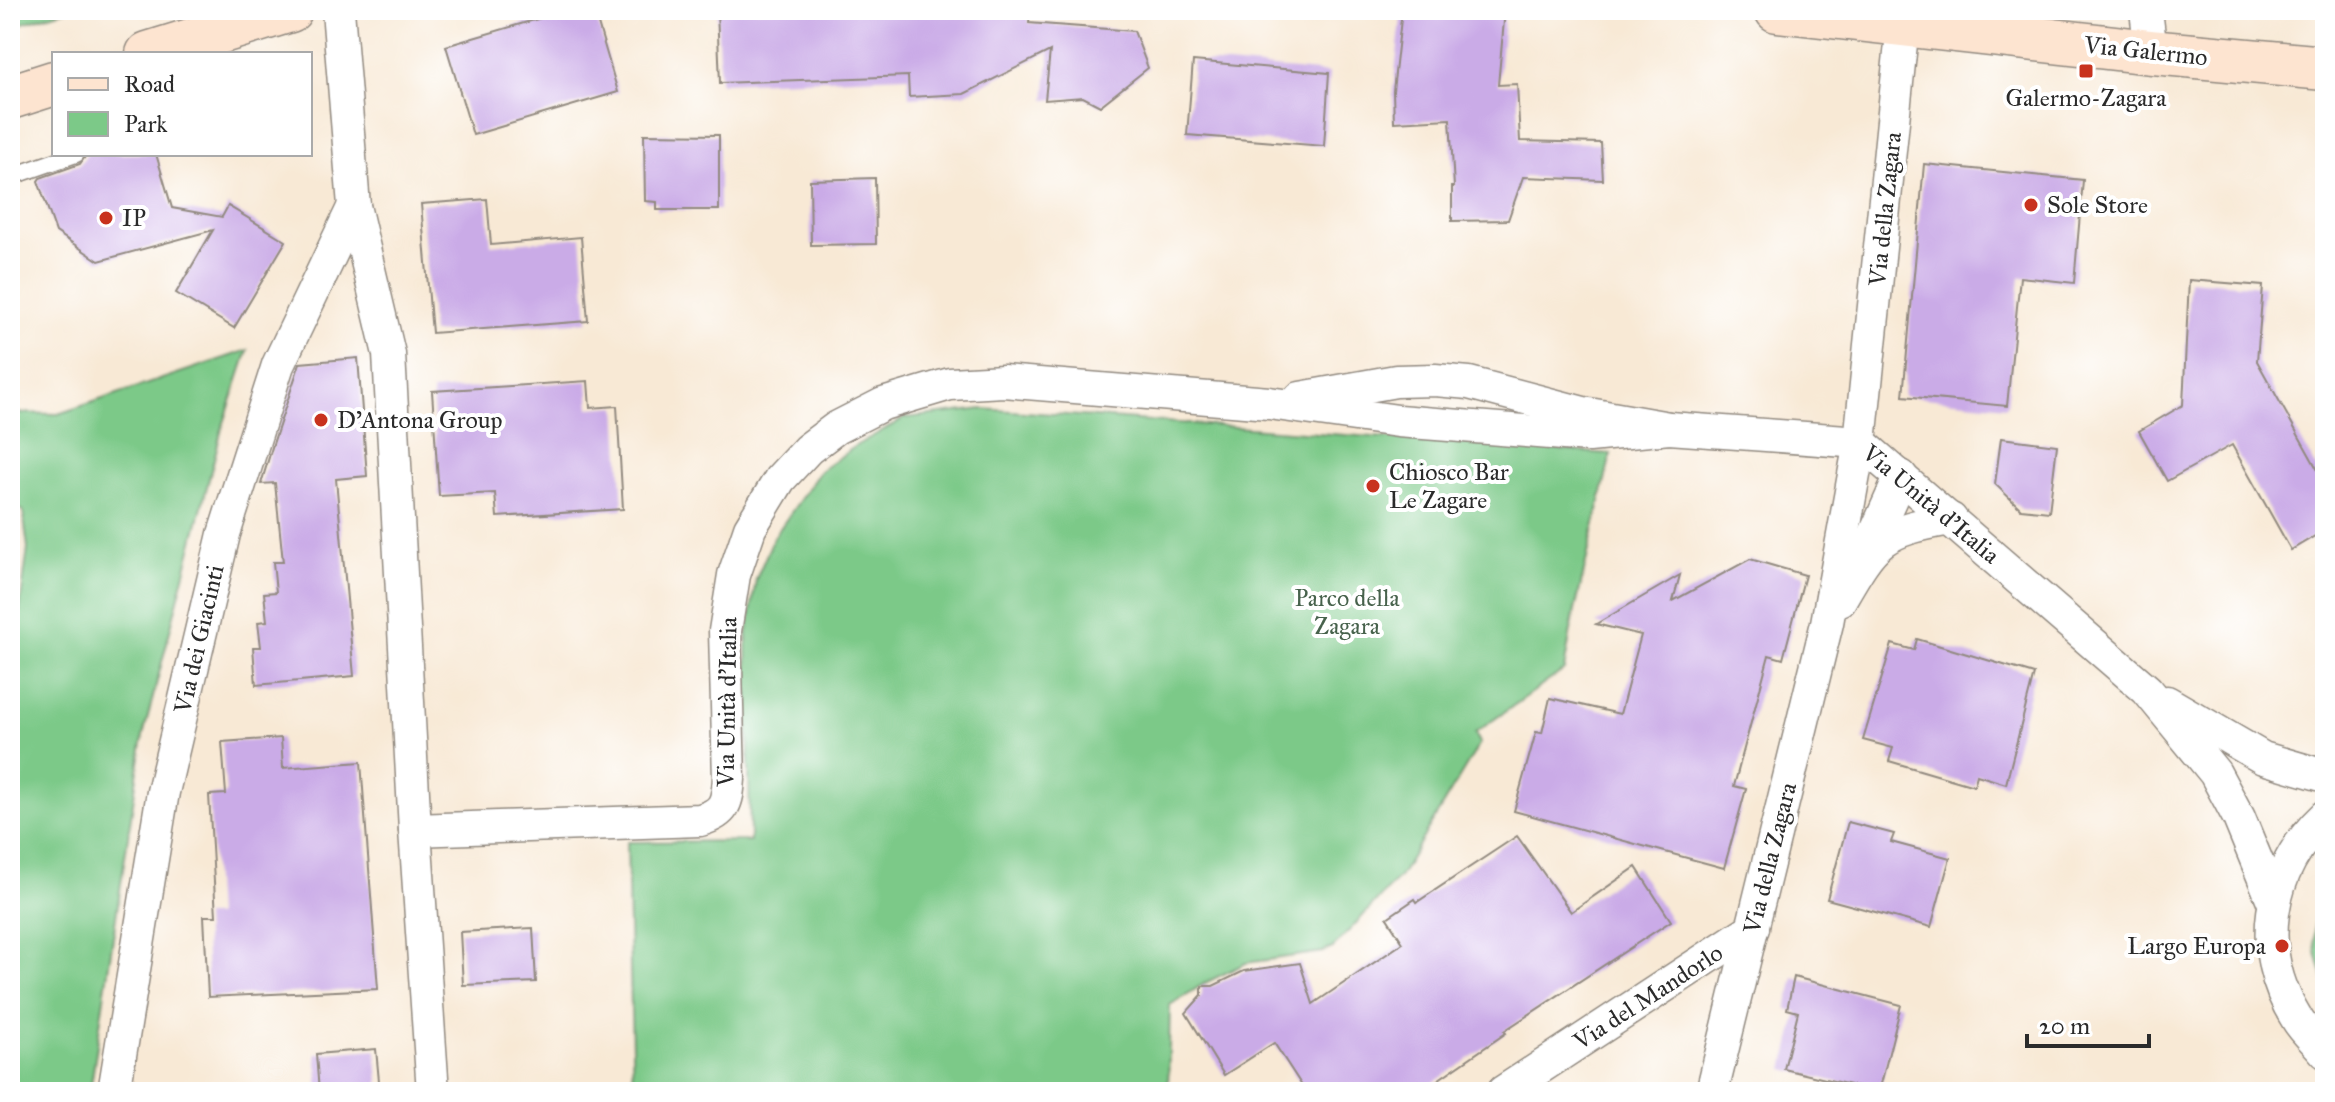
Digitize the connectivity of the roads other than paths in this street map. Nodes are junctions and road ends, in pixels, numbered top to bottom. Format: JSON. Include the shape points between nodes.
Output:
{"nodes":[{"id":1,"x":290,"y":10,"type":"edge"},
{"id":2,"x":338,"y":10,"type":"edge"},
{"id":3,"x":1777,"y":10,"type":"edge"},
{"id":4,"x":1969,"y":21,"type":"edge"},
{"id":5,"x":1903,"y":24,"type":"junction"},
{"id":6,"x":2148,"y":31,"type":"edge"},
{"id":7,"x":191,"y":47,"type":"edge"},
{"id":8,"x":160,"y":52,"type":"edge"},
{"id":9,"x":2325,"y":68,"type":"edge"},
{"id":10,"x":70,"y":156,"type":"edge"},
{"id":11,"x":10,"y":177,"type":"edge"},
{"id":12,"x":354,"y":206,"type":"junction"},
{"id":13,"x":1396,"y":381,"type":"junction"},
{"id":14,"x":1269,"y":403,"type":"junction"},
{"id":15,"x":1398,"y":421,"type":"junction"},
{"id":16,"x":1669,"y":428,"type":"junction"},
{"id":17,"x":1860,"y":442,"type":"junction"},
{"id":18,"x":1901,"y":476,"type":"junction"},
{"id":19,"x":1951,"y":519,"type":"junction"},
{"id":20,"x":1864,"y":557,"type":"junction"},
{"id":21,"x":1827,"y":623,"type":"junction"},
{"id":22,"x":2147,"y":690,"type":"junction"},
{"id":23,"x":2325,"y":776,"type":"edge"},
{"id":24,"x":2325,"y":816,"type":"edge"},
{"id":25,"x":415,"y":830,"type":"junction"},
{"id":26,"x":2274,"y":903,"type":"junction"},
{"id":27,"x":1753,"y":928,"type":"junction"},
{"id":28,"x":2325,"y":1052,"type":"edge"},
{"id":29,"x":114,"y":1092,"type":"edge"},
{"id":30,"x":433,"y":1092,"type":"edge"},
{"id":31,"x":1503,"y":1092,"type":"edge"},
{"id":32,"x":1712,"y":1092,"type":"edge"}],
"edges":[{"from":1,"to":7,"type":"main road"},
{"from":2,"to":12,"type":"street"},
{"from":3,"to":5,"type":"main road","name":"Via Galermo"},
{"from":4,"to":5,"type":"main road","name":"Via Galermo"},
{"from":4,"to":6,"type":"main road","name":"Via Galermo"},
{"from":5,"to":17,"type":"street","name":"Via della Zagara"},
{"from":6,"to":9,"type":"main road","name":"Via Galermo"},
{"from":7,"to":8,"type":"main road"},
{"from":10,"to":11,"type":"lane"},
{"from":12,"to":25,"type":"street","via":[[389,354]]},
{"from":12,"to":29,"type":"street","name":"Via dei Giacinti","via":[[278,365],[224,534],[163,792]]},
{"from":13,"to":14,"type":"street"},
{"from":13,"to":15,"type":"street","via":[[1385,394],[1386,410]]},
{"from":13,"to":16,"type":"street","via":[[1469,383],[1583,413]]},
{"from":14,"to":15,"type":"street"},
{"from":14,"to":25,"type":"street","name":"Via Unità d'Italia","via":[[1003,381],[950,384],[883,404],[808,449],[780,479],[750,528],[734,575],[725,631],[729,779],[722,809],[700,820]]},
{"from":15,"to":16,"type":"street","via":[[1589,436]]},
{"from":16,"to":17,"type":"street","name":"Via Unità d'Italia"},
{"from":17,"to":18,"type":"street","name":"Via Unità d'Italia"},
{"from":17,"to":21,"type":"street","name":"Via della Zagara"},
{"from":18,"to":19,"type":"street","name":"Via Unità d'Italia"},
{"from":18,"to":20,"type":"street"},
{"from":19,"to":20,"type":"street","via":[[1911,525],[1883,539]]},
{"from":19,"to":22,"type":"street","name":"Via Unità d'Italia"},
{"from":20,"to":21,"type":"street"},
{"from":21,"to":27,"type":"street","name":"Via della Zagara"},
{"from":22,"to":23,"type":"street","via":[[2263,758]]},
{"from":22,"to":26,"type":"street","via":[[2215,773]]},
{"from":24,"to":26,"type":"street","via":[[2286,864]]},
{"from":25,"to":30,"type":"street"},
{"from":26,"to":28,"type":"street","via":[[2271,944],[2279,984],[2297,1020]]},
{"from":27,"to":31,"type":"street","name":"Via del Mandorlo"},
{"from":27,"to":32,"type":"street","name":"Via della Zagara"}]}
